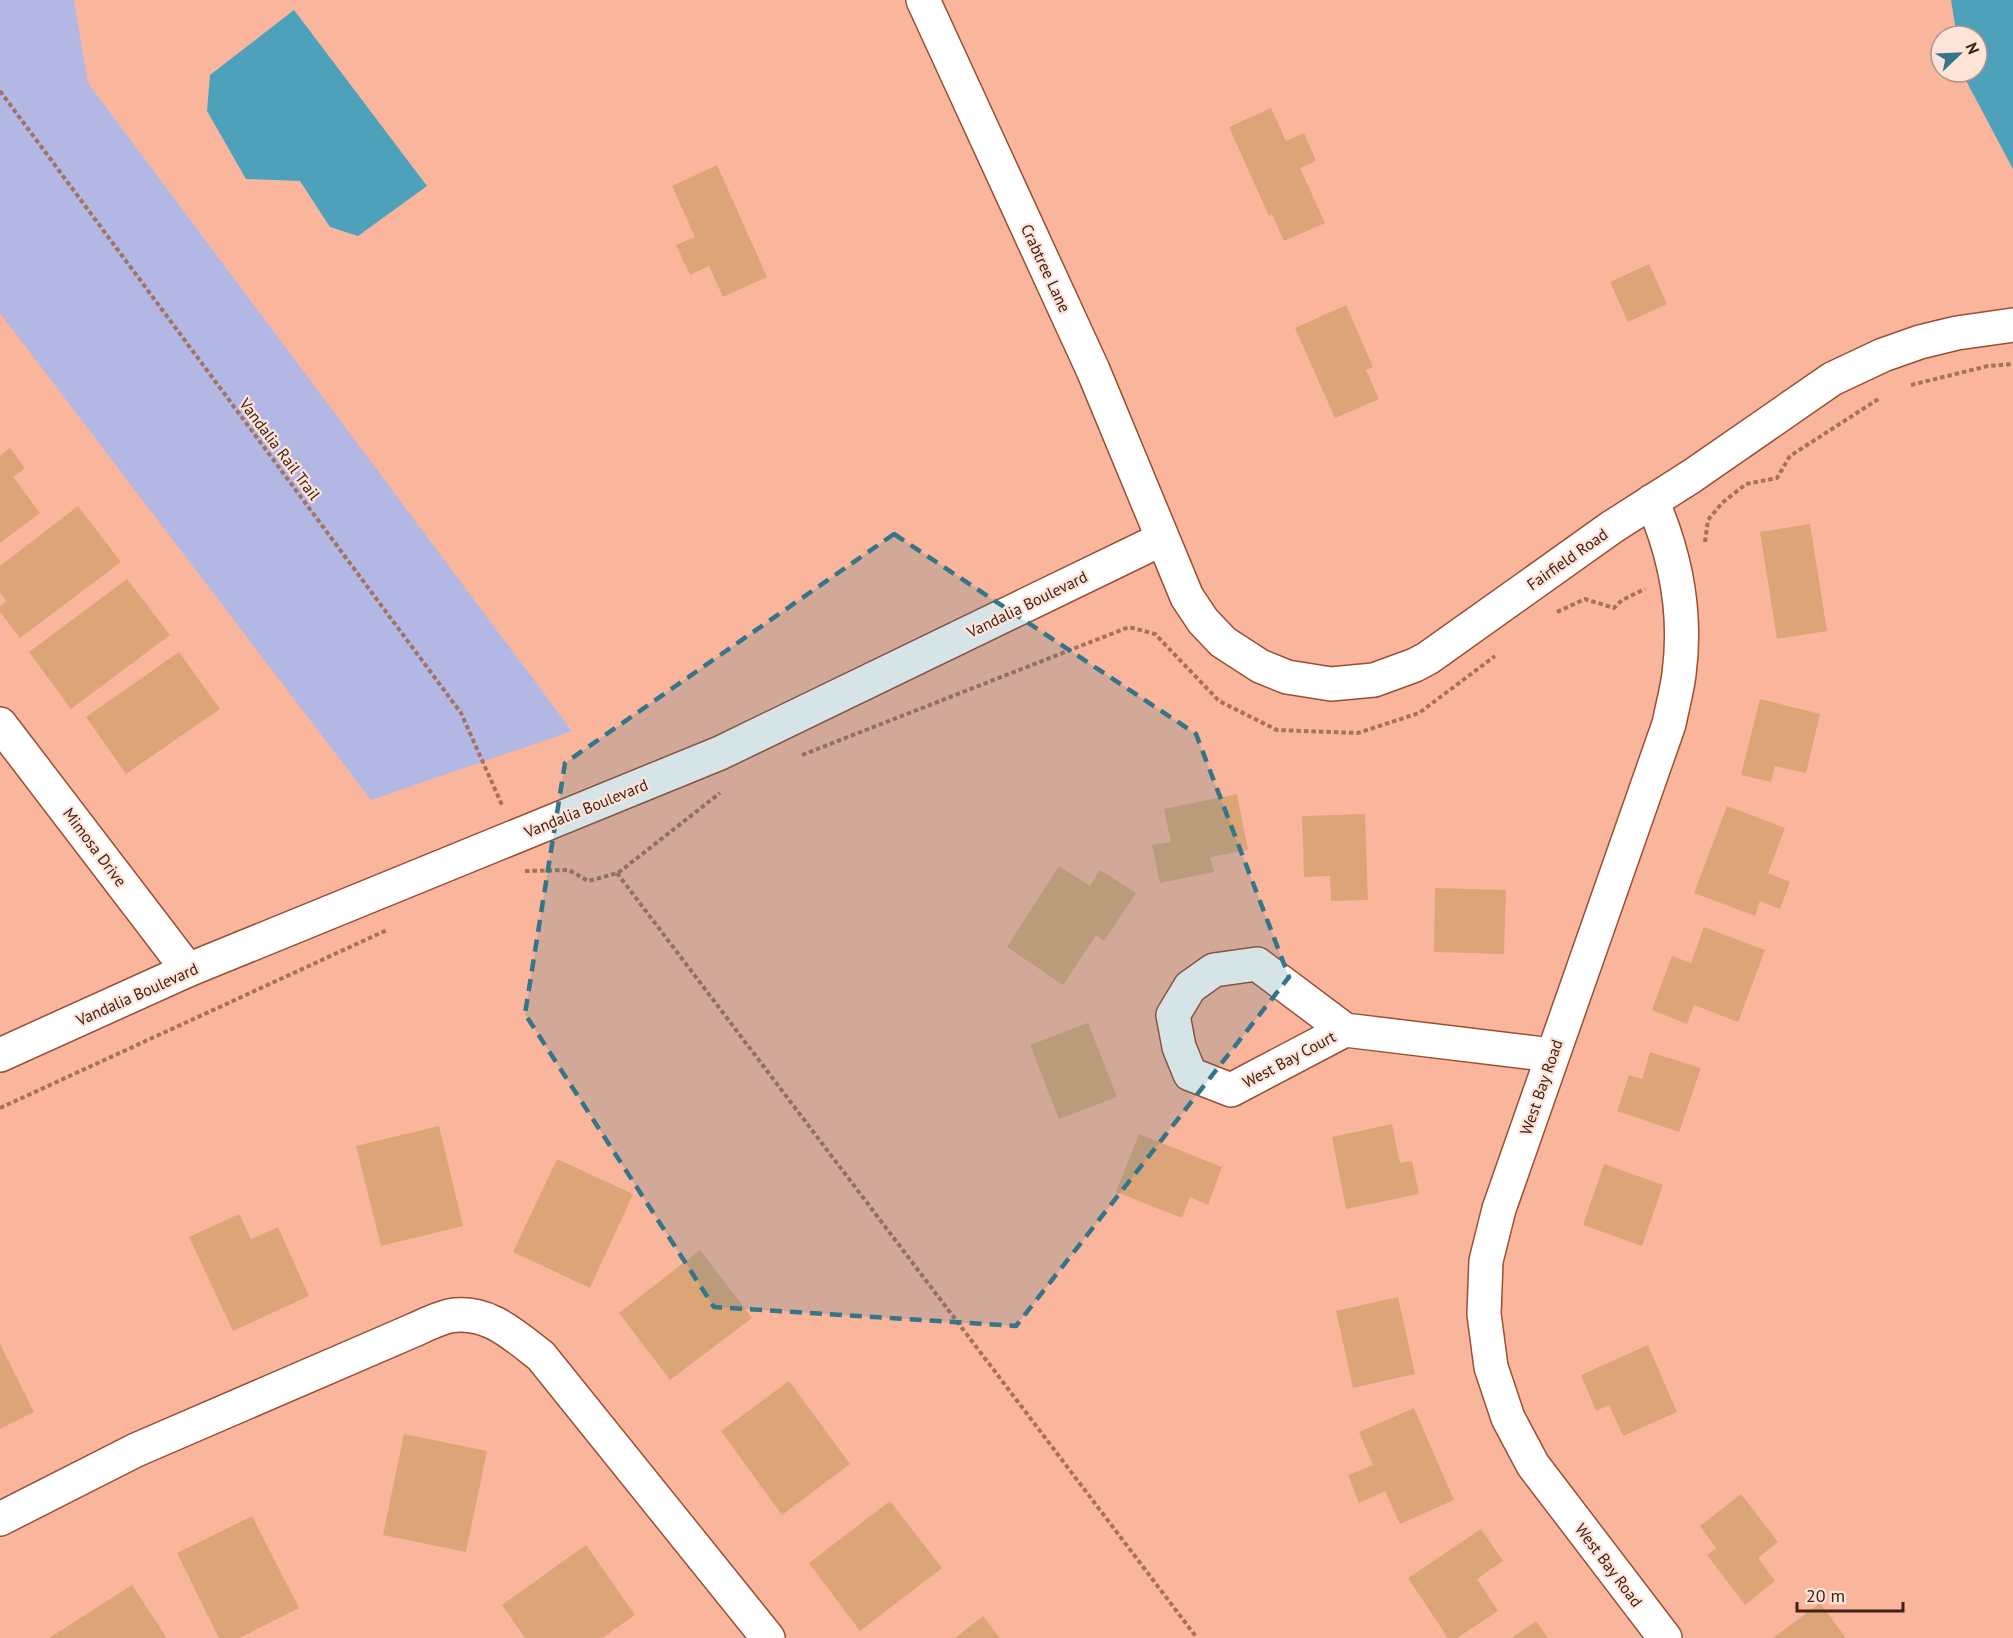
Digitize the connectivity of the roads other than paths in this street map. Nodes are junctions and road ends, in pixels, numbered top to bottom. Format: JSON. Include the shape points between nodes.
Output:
{"nodes":[{"id":1,"x":923,"y":0,"type":"edge"},
{"id":2,"x":2013,"y":325,"type":"edge"},
{"id":3,"x":1652,"y":501,"type":"junction"},
{"id":4,"x":1162,"y":539,"type":"junction"},
{"id":5,"x":0,"y":724,"type":"edge"},
{"id":6,"x":188,"y":970,"type":"junction"},
{"id":7,"x":1346,"y":1030,"type":"junction"},
{"id":8,"x":0,"y":1055,"type":"edge"},
{"id":9,"x":1552,"y":1055,"type":"junction"},
{"id":10,"x":0,"y":1518,"type":"edge"},
{"id":11,"x":768,"y":1638,"type":"edge"},
{"id":12,"x":1665,"y":1638,"type":"edge"}],
"edges":[{"from":1,"to":4,"type":"street","name":"Crabtree Lane","via":[[1093,370]]},
{"from":2,"to":3,"type":"street","name":"Fairfield Road","via":[[1920,342],[1862,364]]},
{"from":3,"to":4,"type":"street","name":"Fairfield Road","via":[[1415,665],[1374,680],[1330,684],[1287,677],[1260,666],[1223,642],[1187,597]]},
{"from":3,"to":9,"type":"street","name":"West Bay Road","via":[[1676,574],[1682,624],[1679,675],[1669,724]]},
{"from":4,"to":6,"type":"street","name":"Vandalia Boulevard","via":[[720,753]]},
{"from":5,"to":6,"type":"street","name":"Mimosa Drive"},
{"from":6,"to":8,"type":"street","name":"Vandalia Boulevard"},
{"from":7,"to":7,"type":"street","name":"West Bay Court","via":[[1257,964],[1214,970],[1190,987],[1173,1015],[1179,1047],[1190,1074],[1231,1090]]},
{"from":7,"to":9,"type":"street","name":"West Bay Court"},
{"from":9,"to":12,"type":"street","name":"West Bay Road","via":[[1498,1209],[1486,1261],[1484,1314],[1491,1367],[1508,1418],[1533,1465]]},
{"from":10,"to":11,"type":"street","via":[[136,1450],[414,1329],[450,1316],[474,1316],[501,1325],[541,1356]]}]}
